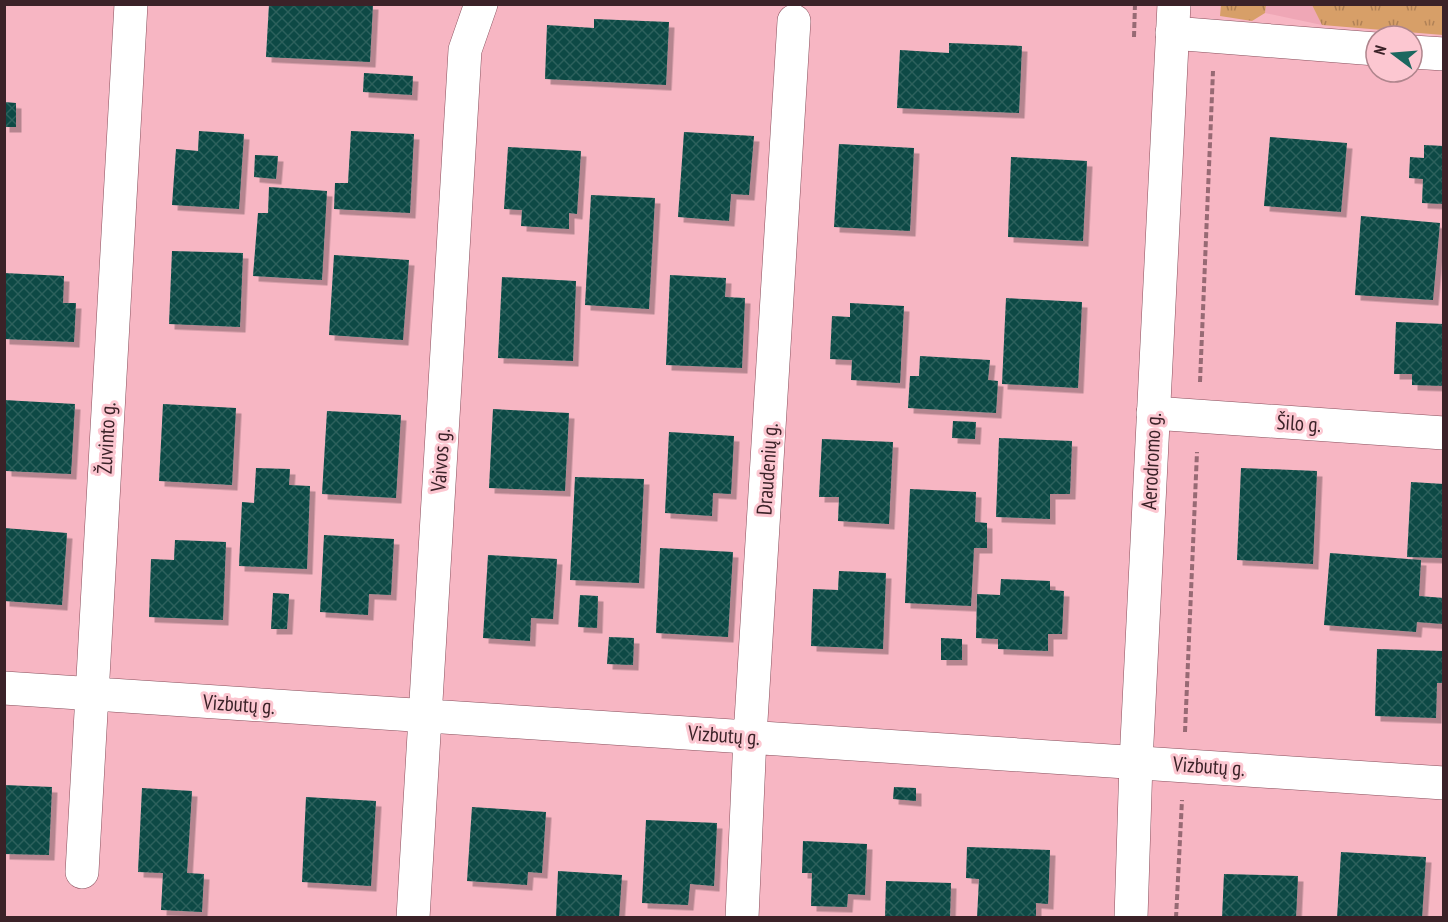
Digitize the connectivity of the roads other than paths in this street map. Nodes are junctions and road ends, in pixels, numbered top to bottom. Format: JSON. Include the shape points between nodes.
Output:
{"nodes":[{"id":1,"x":131,"y":4,"type":"edge"},
{"id":2,"x":481,"y":4,"type":"edge"},
{"id":3,"x":1173,"y":19,"type":"edge"},
{"id":4,"x":794,"y":21,"type":"dead end"},
{"id":5,"x":1364,"y":47,"type":"edge"},
{"id":6,"x":1424,"y":53,"type":"edge"},
{"id":7,"x":1443,"y":54,"type":"edge"},
{"id":8,"x":1154,"y":413,"type":"junction"},
{"id":9,"x":1443,"y":433,"type":"edge"},
{"id":10,"x":4,"y":688,"type":"edge"},
{"id":11,"x":91,"y":694,"type":"junction"},
{"id":12,"x":424,"y":716,"type":"junction"},
{"id":13,"x":750,"y":737,"type":"junction"},
{"id":14,"x":1136,"y":762,"type":"junction"},
{"id":15,"x":1443,"y":783,"type":"edge"},
{"id":16,"x":82,"y":872,"type":"dead end"},
{"id":17,"x":413,"y":918,"type":"edge"},
{"id":18,"x":742,"y":918,"type":"edge"},
{"id":19,"x":1131,"y":918,"type":"edge"}],
"edges":[{"from":1,"to":11,"type":"street","name":"Žuvinto g."},
{"from":2,"to":12,"type":"street","name":"Vaivos g.","via":[[465,50]]},
{"from":3,"to":5,"type":"street"},
{"from":3,"to":8,"type":"street","name":"Aerodromo g."},
{"from":4,"to":13,"type":"street","name":"Draudenių g."},
{"from":6,"to":7,"type":"street"},
{"from":8,"to":9,"type":"street","name":"Šilo g."},
{"from":8,"to":14,"type":"street","name":"Aerodromo g."},
{"from":10,"to":11,"type":"street","name":"Vizbutų g."},
{"from":11,"to":12,"type":"street","name":"Vizbutų g."},
{"from":11,"to":16,"type":"street","name":"Žuvinto g."},
{"from":12,"to":13,"type":"street","name":"Vizbutų g."},
{"from":12,"to":17,"type":"street","name":"Vaivos g."},
{"from":13,"to":14,"type":"street","name":"Vizbutų g."},
{"from":13,"to":18,"type":"street","name":"Draudenių g."},
{"from":14,"to":15,"type":"street","name":"Vizbutų g."},
{"from":14,"to":19,"type":"street","name":"Aerodromo g."}]}
